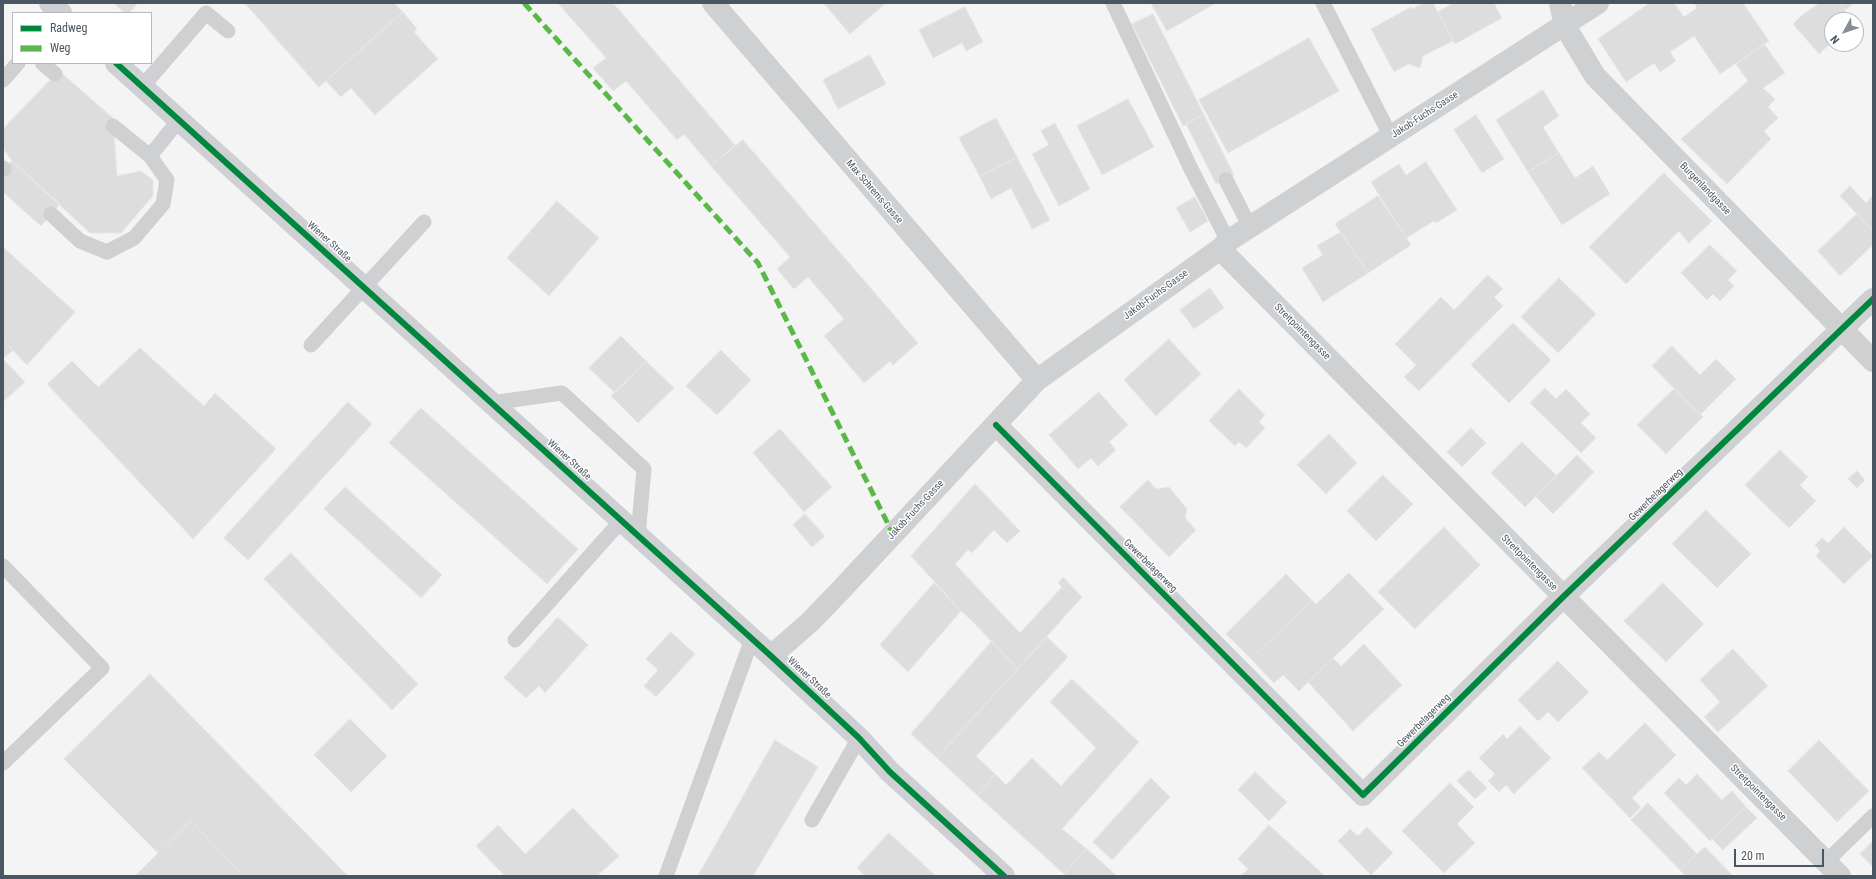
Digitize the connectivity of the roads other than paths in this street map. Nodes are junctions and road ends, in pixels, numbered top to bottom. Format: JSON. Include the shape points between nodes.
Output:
{"nodes":[{"id":1,"x":50,"y":3,"type":"edge"},
{"id":2,"x":713,"y":3,"type":"edge"},
{"id":3,"x":1113,"y":3,"type":"edge"},
{"id":4,"x":1323,"y":3,"type":"edge"},
{"id":5,"x":1560,"y":3,"type":"edge"},
{"id":6,"x":1598,"y":3,"type":"edge"},
{"id":7,"x":60,"y":12,"type":"edge"},
{"id":8,"x":1565,"y":26,"type":"junction"},
{"id":9,"x":228,"y":31,"type":"dead end"},
{"id":10,"x":17,"y":64,"type":"edge"},
{"id":11,"x":43,"y":64,"type":"edge"},
{"id":12,"x":117,"y":64,"type":"edge"},
{"id":13,"x":56,"y":74,"type":"dead end"},
{"id":14,"x":3,"y":80,"type":"edge"},
{"id":15,"x":142,"y":86,"type":"junction"},
{"id":16,"x":179,"y":120,"type":"junction"},
{"id":17,"x":113,"y":126,"type":"dead end"},
{"id":18,"x":1391,"y":137,"type":"junction"},
{"id":19,"x":150,"y":156,"type":"junction"},
{"id":20,"x":1226,"y":180,"type":"dead end"},
{"id":21,"x":52,"y":214,"type":"dead end"},
{"id":22,"x":424,"y":222,"type":"dead end"},
{"id":23,"x":1250,"y":227,"type":"junction"},
{"id":24,"x":1224,"y":245,"type":"junction"},
{"id":25,"x":364,"y":288,"type":"junction"},
{"id":26,"x":1873,"y":299,"type":"edge"},
{"id":27,"x":1842,"y":330,"type":"junction"},
{"id":28,"x":311,"y":346,"type":"dead end"},
{"id":29,"x":1873,"y":361,"type":"edge"},
{"id":30,"x":1037,"y":380,"type":"junction"},
{"id":31,"x":491,"y":403,"type":"junction"},
{"id":32,"x":996,"y":425,"type":"junction"},
{"id":33,"x":621,"y":521,"type":"junction"},
{"id":34,"x":638,"y":536,"type":"junction"},
{"id":35,"x":3,"y":566,"type":"edge"},
{"id":36,"x":1563,"y":597,"type":"junction"},
{"id":37,"x":752,"y":639,"type":"junction"},
{"id":38,"x":515,"y":640,"type":"dead end"},
{"id":39,"x":771,"y":656,"type":"junction"},
{"id":40,"x":859,"y":738,"type":"junction"},
{"id":41,"x":3,"y":763,"type":"edge"},
{"id":42,"x":1873,"y":816,"type":"edge"},
{"id":43,"x":812,"y":820,"type":"dead end"},
{"id":44,"x":1833,"y":869,"type":"edge"},
{"id":45,"x":666,"y":876,"type":"edge"},
{"id":46,"x":1004,"y":876,"type":"edge"}],
"edges":[{"from":1,"to":7,"type":"main road"},
{"from":2,"to":30,"type":"street","name":"Max Schrems-Gasse"},
{"from":3,"to":24,"type":"lane"},
{"from":4,"to":18,"type":"lane"},
{"from":5,"to":8,"type":"street","name":"Burgenlandgasse"},
{"from":6,"to":8,"type":"street","name":"Jakob-Fuchs-Gasse"},
{"from":8,"to":18,"type":"street","name":"Jakob-Fuchs-Gasse"},
{"from":8,"to":27,"type":"street","name":"Burgenlandgasse","via":[[1595,76]]},
{"from":9,"to":15,"type":"lane","via":[[206,13]]},
{"from":10,"to":14,"type":"lane"},
{"from":11,"to":13,"type":"lane"},
{"from":12,"to":15,"type":"main road","name":"Wiener Straße"},
{"from":15,"to":16,"type":"main road","name":"Wiener Straße"},
{"from":16,"to":19,"type":"lane"},
{"from":16,"to":25,"type":"main road","name":"Wiener Straße"},
{"from":17,"to":19,"type":"lane"},
{"from":18,"to":23,"type":"street","name":"Jakob-Fuchs-Gasse"},
{"from":19,"to":21,"type":"lane","via":[[167,180],[163,204],[134,238],[107,252],[80,241]]},
{"from":20,"to":23,"type":"lane"},
{"from":22,"to":25,"type":"lane"},
{"from":23,"to":24,"type":"street","name":"Jakob-Fuchs-Gasse"},
{"from":24,"to":30,"type":"street","name":"Jakob-Fuchs-Gasse"},
{"from":24,"to":36,"type":"street","name":"Streitpointengasse"},
{"from":25,"to":28,"type":"lane"},
{"from":25,"to":31,"type":"main road","name":"Wiener Straße"},
{"from":26,"to":27,"type":"street","name":"Gewerbelagerweg"},
{"from":27,"to":29,"type":"street","name":"Burgenlandgasse"},
{"from":27,"to":36,"type":"street","name":"Gewerbelagerweg"},
{"from":30,"to":32,"type":"street","name":"Jakob-Fuchs-Gasse"},
{"from":31,"to":33,"type":"main road","name":"Wiener Straße"},
{"from":31,"to":34,"type":"lane","via":[[562,393],[644,469]]},
{"from":32,"to":36,"type":"street","name":"Gewerbelagerweg","via":[[1363,795]]},
{"from":32,"to":39,"type":"street","name":"Jakob-Fuchs-Gasse","via":[[810,622]]},
{"from":33,"to":34,"type":"main road","name":"Wiener Straße"},
{"from":33,"to":38,"type":"lane"},
{"from":34,"to":37,"type":"main road","name":"Wiener Straße"},
{"from":35,"to":41,"type":"lane","via":[[102,668]]},
{"from":36,"to":44,"type":"street","name":"Streitpointengasse"},
{"from":37,"to":39,"type":"main road","name":"Wiener Straße"},
{"from":37,"to":45,"type":"lane"},
{"from":39,"to":40,"type":"main road","name":"Wiener Straße"},
{"from":40,"to":43,"type":"lane"},
{"from":40,"to":46,"type":"main road","name":"Wiener Straße","via":[[890,772]]},
{"from":42,"to":44,"type":"lane"}]}
